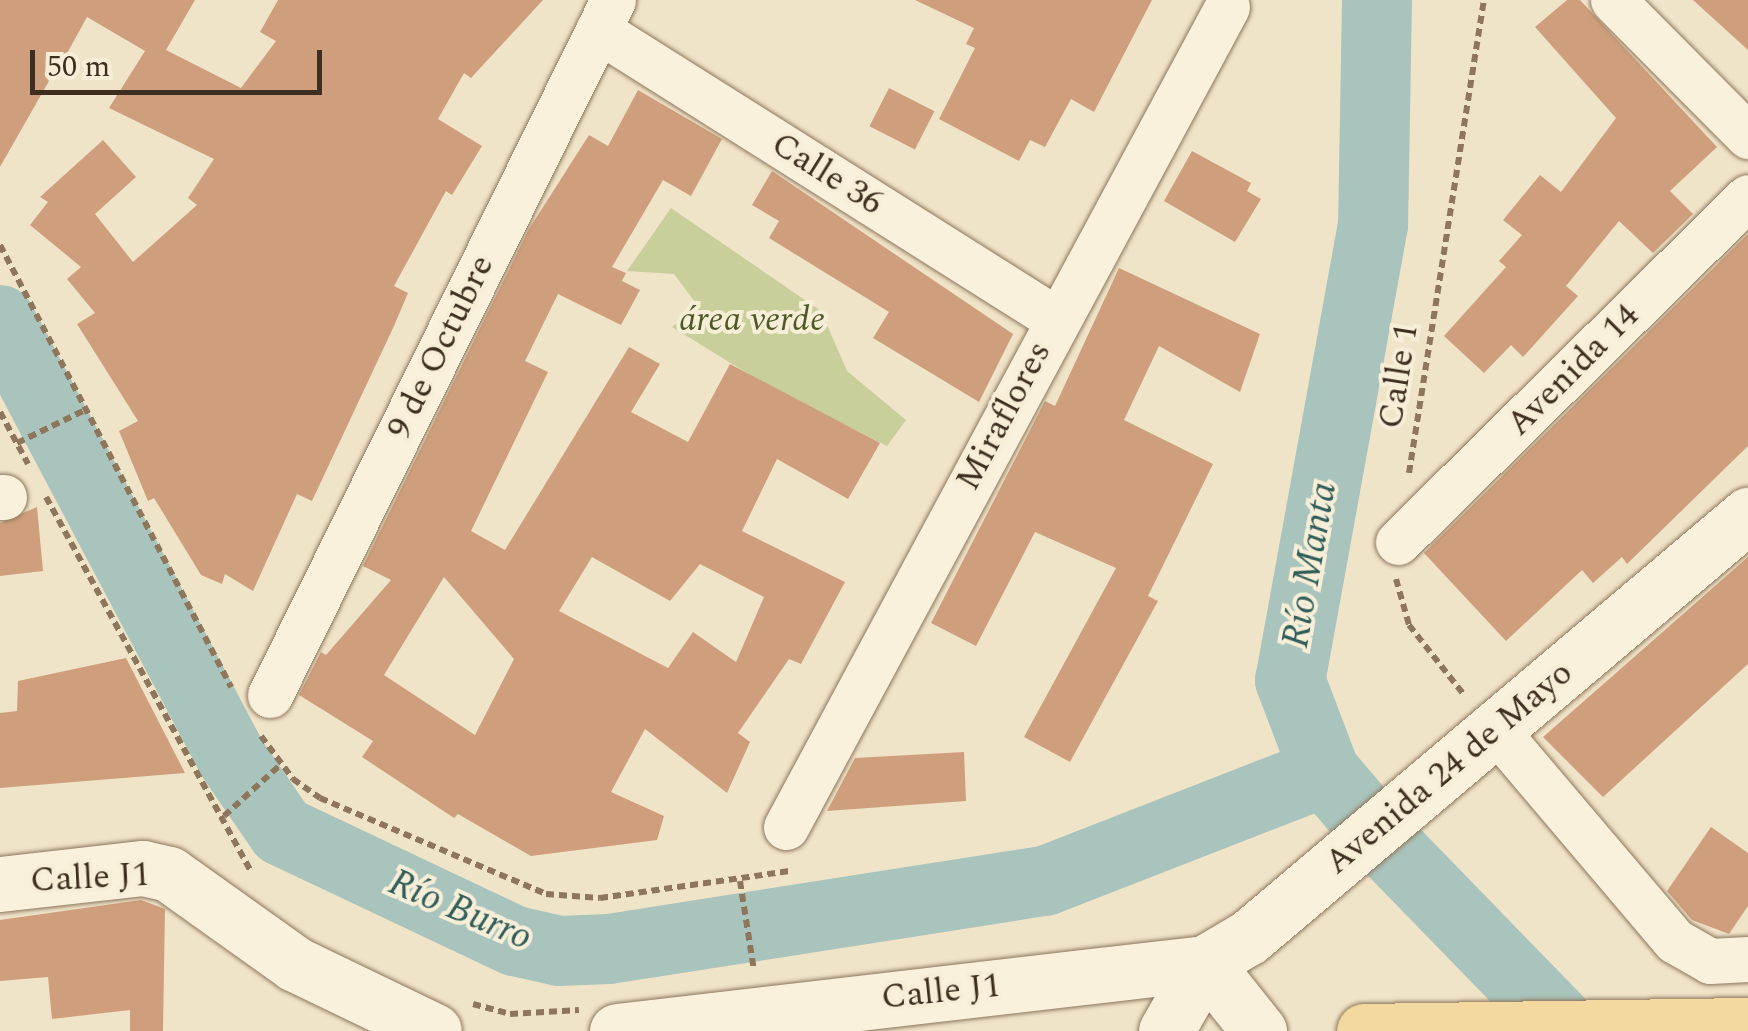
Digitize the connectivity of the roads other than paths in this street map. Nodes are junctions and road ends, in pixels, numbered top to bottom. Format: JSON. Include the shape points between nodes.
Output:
{"nodes":[{"id":1,"x":1613,"y":0,"type":"edge"},
{"id":2,"x":1228,"y":8,"type":"dead end"},
{"id":3,"x":605,"y":15,"type":"edge"},
{"id":4,"x":1748,"y":136,"type":"edge"},
{"id":5,"x":1748,"y":197,"type":"edge"},
{"id":6,"x":1056,"y":319,"type":"junction"},
{"id":7,"x":1748,"y":515,"type":"edge"},
{"id":8,"x":1398,"y":542,"type":"road end"},
{"id":9,"x":254,"y":706,"type":"road end"},
{"id":10,"x":1486,"y":736,"type":"junction"},
{"id":11,"x":786,"y":828,"type":"road end"},
{"id":12,"x":0,"y":884,"type":"edge"},
{"id":13,"x":1227,"y":950,"type":"junction"},
{"id":14,"x":1748,"y":959,"type":"edge"},
{"id":15,"x":449,"y":1015,"type":"edge"},
{"id":16,"x":600,"y":1020,"type":"edge"},
{"id":17,"x":1748,"y":1024,"type":"edge"},
{"id":18,"x":1166,"y":1031,"type":"edge"},
{"id":19,"x":1259,"y":1031,"type":"edge"},
{"id":20,"x":1364,"y":1031,"type":"edge"}],
"edges":[{"from":1,"to":4,"type":"street"},
{"from":2,"to":6,"type":"street","name":"Miraflores"},
{"from":3,"to":6,"type":"street","name":"Calle 36"},
{"from":3,"to":9,"type":"street","name":"9 de Octubre"},
{"from":5,"to":8,"type":"street","name":"Avenida 14"},
{"from":6,"to":11,"type":"street","name":"Miraflores"},
{"from":7,"to":10,"type":"street","name":"Avenida 24 de Mayo"},
{"from":10,"to":13,"type":"street","name":"Avenida 24 de Mayo"},
{"from":10,"to":14,"type":"street","via":[[1676,941],[1710,961]]},
{"from":12,"to":15,"type":"street","name":"Calle J1","via":[[143,868],[169,874],[295,964]]},
{"from":13,"to":16,"type":"street","name":"Calle J1"},
{"from":13,"to":18,"type":"street","name":"Avenida 24 de Mayo"},
{"from":13,"to":19,"type":"street"},
{"from":17,"to":20,"type":"main road"}]}
